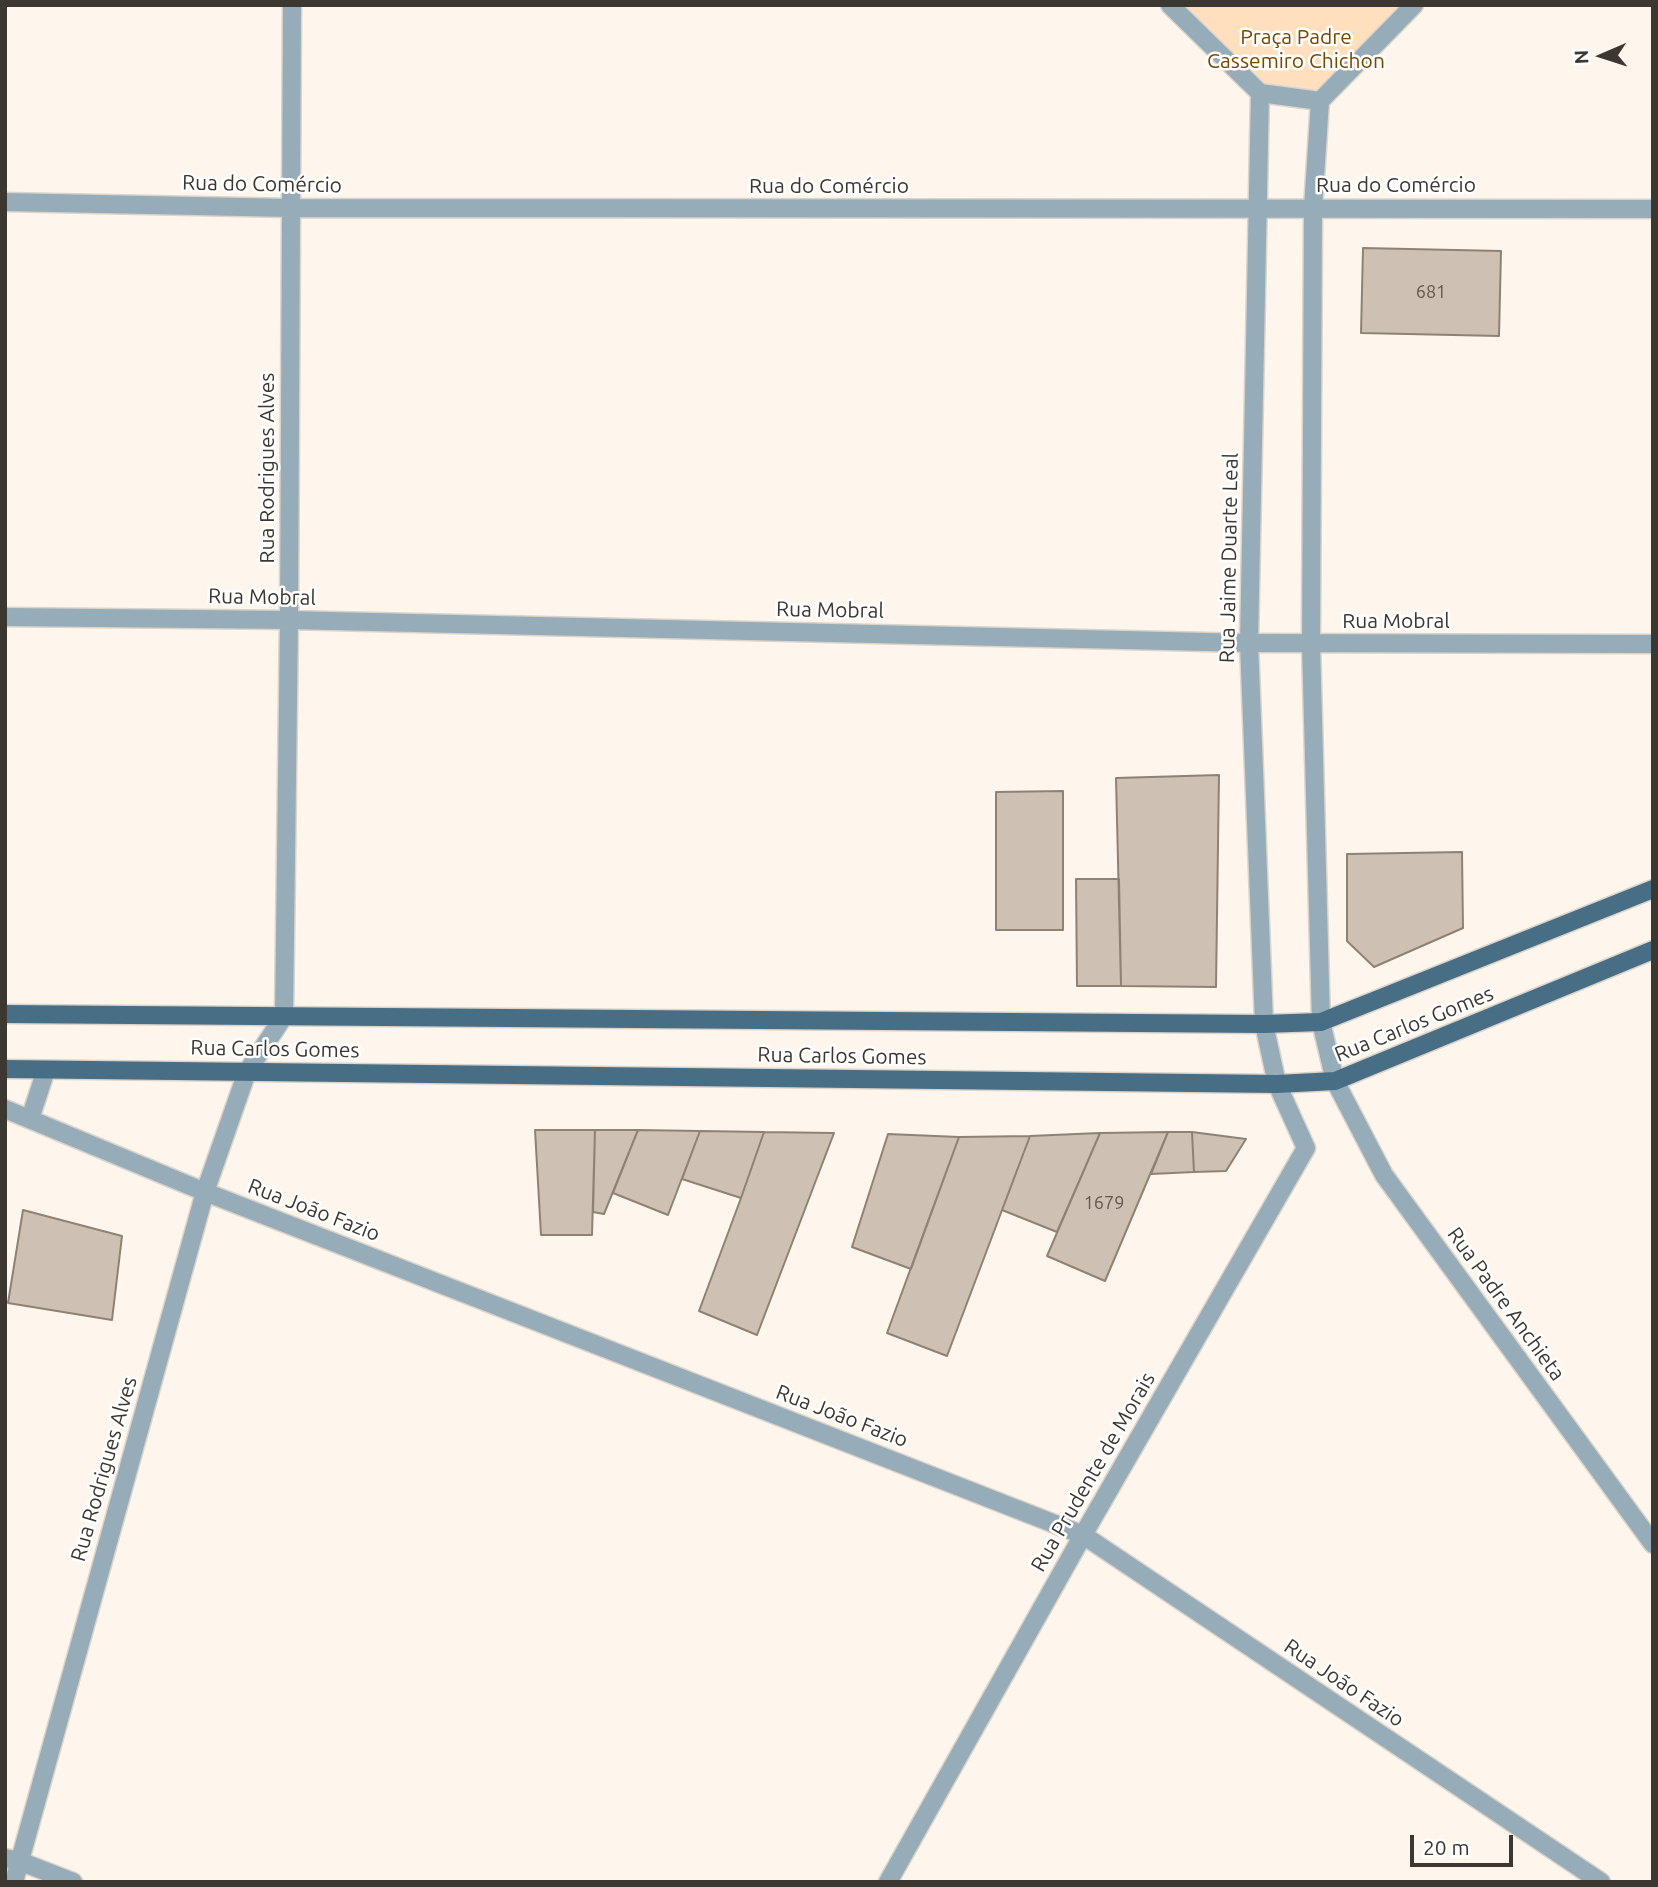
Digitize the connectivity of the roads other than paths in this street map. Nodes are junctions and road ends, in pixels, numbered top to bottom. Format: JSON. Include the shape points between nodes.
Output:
{"nodes":[{"id":1,"x":292,"y":5,"type":"edge"},
{"id":2,"x":1170,"y":5,"type":"edge"},
{"id":3,"x":1414,"y":5,"type":"edge"},
{"id":4,"x":1260,"y":93,"type":"junction"},
{"id":5,"x":1320,"y":101,"type":"junction"},
{"id":6,"x":5,"y":202,"type":"edge"},
{"id":7,"x":290,"y":208,"type":"junction"},
{"id":8,"x":1313,"y":208,"type":"junction"},
{"id":9,"x":1258,"y":209,"type":"junction"},
{"id":10,"x":1653,"y":209,"type":"edge"},
{"id":11,"x":5,"y":617,"type":"edge"},
{"id":12,"x":289,"y":620,"type":"junction"},
{"id":13,"x":1249,"y":643,"type":"junction"},
{"id":14,"x":1311,"y":644,"type":"junction"},
{"id":15,"x":1653,"y":644,"type":"edge"},
{"id":16,"x":1653,"y":889,"type":"edge"},
{"id":17,"x":1653,"y":950,"type":"edge"},
{"id":18,"x":5,"y":1014,"type":"edge"},
{"id":19,"x":284,"y":1016,"type":"junction"},
{"id":20,"x":1321,"y":1022,"type":"junction"},
{"id":21,"x":1264,"y":1024,"type":"junction"},
{"id":22,"x":5,"y":1069,"type":"edge"},
{"id":23,"x":46,"y":1070,"type":"junction"},
{"id":24,"x":247,"y":1072,"type":"junction"},
{"id":25,"x":1335,"y":1082,"type":"junction"},
{"id":26,"x":1277,"y":1084,"type":"junction"},
{"id":27,"x":5,"y":1109,"type":"edge"},
{"id":28,"x":30,"y":1119,"type":"junction"},
{"id":29,"x":205,"y":1192,"type":"junction"},
{"id":30,"x":1083,"y":1535,"type":"junction"},
{"id":31,"x":1653,"y":1544,"type":"edge"},
{"id":32,"x":12,"y":1860,"type":"edge"},
{"id":33,"x":14,"y":1882,"type":"edge"},
{"id":34,"x":73,"y":1882,"type":"edge"},
{"id":35,"x":888,"y":1882,"type":"edge"},
{"id":36,"x":1601,"y":1882,"type":"edge"}],
"edges":[{"from":1,"to":7,"type":"street","name":"Rua Rodrigues Alves"},
{"from":2,"to":4,"type":"street"},
{"from":3,"to":5,"type":"street"},
{"from":4,"to":5,"type":"street"},
{"from":4,"to":9,"type":"street","name":"Rua Jaime Duarte Leal"},
{"from":5,"to":8,"type":"street"},
{"from":6,"to":7,"type":"street","name":"Rua do Comércio"},
{"from":7,"to":9,"type":"street","name":"Rua do Comércio"},
{"from":7,"to":12,"type":"street","name":"Rua Rodrigues Alves"},
{"from":8,"to":9,"type":"street","name":"Rua do Comércio"},
{"from":8,"to":10,"type":"street","name":"Rua do Comércio"},
{"from":8,"to":14,"type":"street"},
{"from":9,"to":13,"type":"street","name":"Rua Jaime Duarte Leal"},
{"from":11,"to":12,"type":"street","name":"Rua Mobral"},
{"from":12,"to":13,"type":"street","name":"Rua Mobral"},
{"from":12,"to":19,"type":"street","name":"Rua Rodrigues Alves"},
{"from":13,"to":14,"type":"street","name":"Rua Mobral"},
{"from":13,"to":21,"type":"street","name":"Rua Jaime Duarte Leal"},
{"from":14,"to":15,"type":"street","name":"Rua Mobral"},
{"from":14,"to":20,"type":"street"},
{"from":16,"to":20,"type":"main road","name":"Rua Carlos Gomes"},
{"from":17,"to":25,"type":"main road","name":"Rua Carlos Gomes"},
{"from":18,"to":19,"type":"main road","name":"Rua Carlos Gomes"},
{"from":19,"to":21,"type":"main road","name":"Rua Carlos Gomes"},
{"from":19,"to":24,"type":"street","name":"Rua Rodrigues Alves"},
{"from":20,"to":21,"type":"main road","name":"Rua Carlos Gomes"},
{"from":20,"to":25,"type":"street","name":"Rua Padre Anchieta"},
{"from":21,"to":26,"type":"street","name":"Rua Jaime Duarte Leal"},
{"from":22,"to":23,"type":"main road","name":"Rua Carlos Gomes"},
{"from":23,"to":24,"type":"main road","name":"Rua Carlos Gomes"},
{"from":23,"to":28,"type":"street"},
{"from":24,"to":26,"type":"main road","name":"Rua Carlos Gomes"},
{"from":24,"to":29,"type":"street","name":"Rua Rodrigues Alves"},
{"from":25,"to":26,"type":"main road","name":"Rua Carlos Gomes"},
{"from":25,"to":31,"type":"street","name":"Rua Padre Anchieta","via":[[1384,1175]]},
{"from":26,"to":30,"type":"street","name":"Rua Prudente de Morais","via":[[1306,1148]]},
{"from":27,"to":28,"type":"street","name":"Rua João Fazio"},
{"from":28,"to":29,"type":"street","name":"Rua João Fazio"},
{"from":29,"to":30,"type":"street","name":"Rua João Fazio"},
{"from":29,"to":32,"type":"street","name":"Rua Rodrigues Alves"},
{"from":30,"to":35,"type":"street","name":"Rua Prudente de Morais"},
{"from":30,"to":36,"type":"street","name":"Rua João Fazio"},
{"from":32,"to":33,"type":"street","name":"Rua Rodrigues Alves"},
{"from":32,"to":34,"type":"street"}]}
